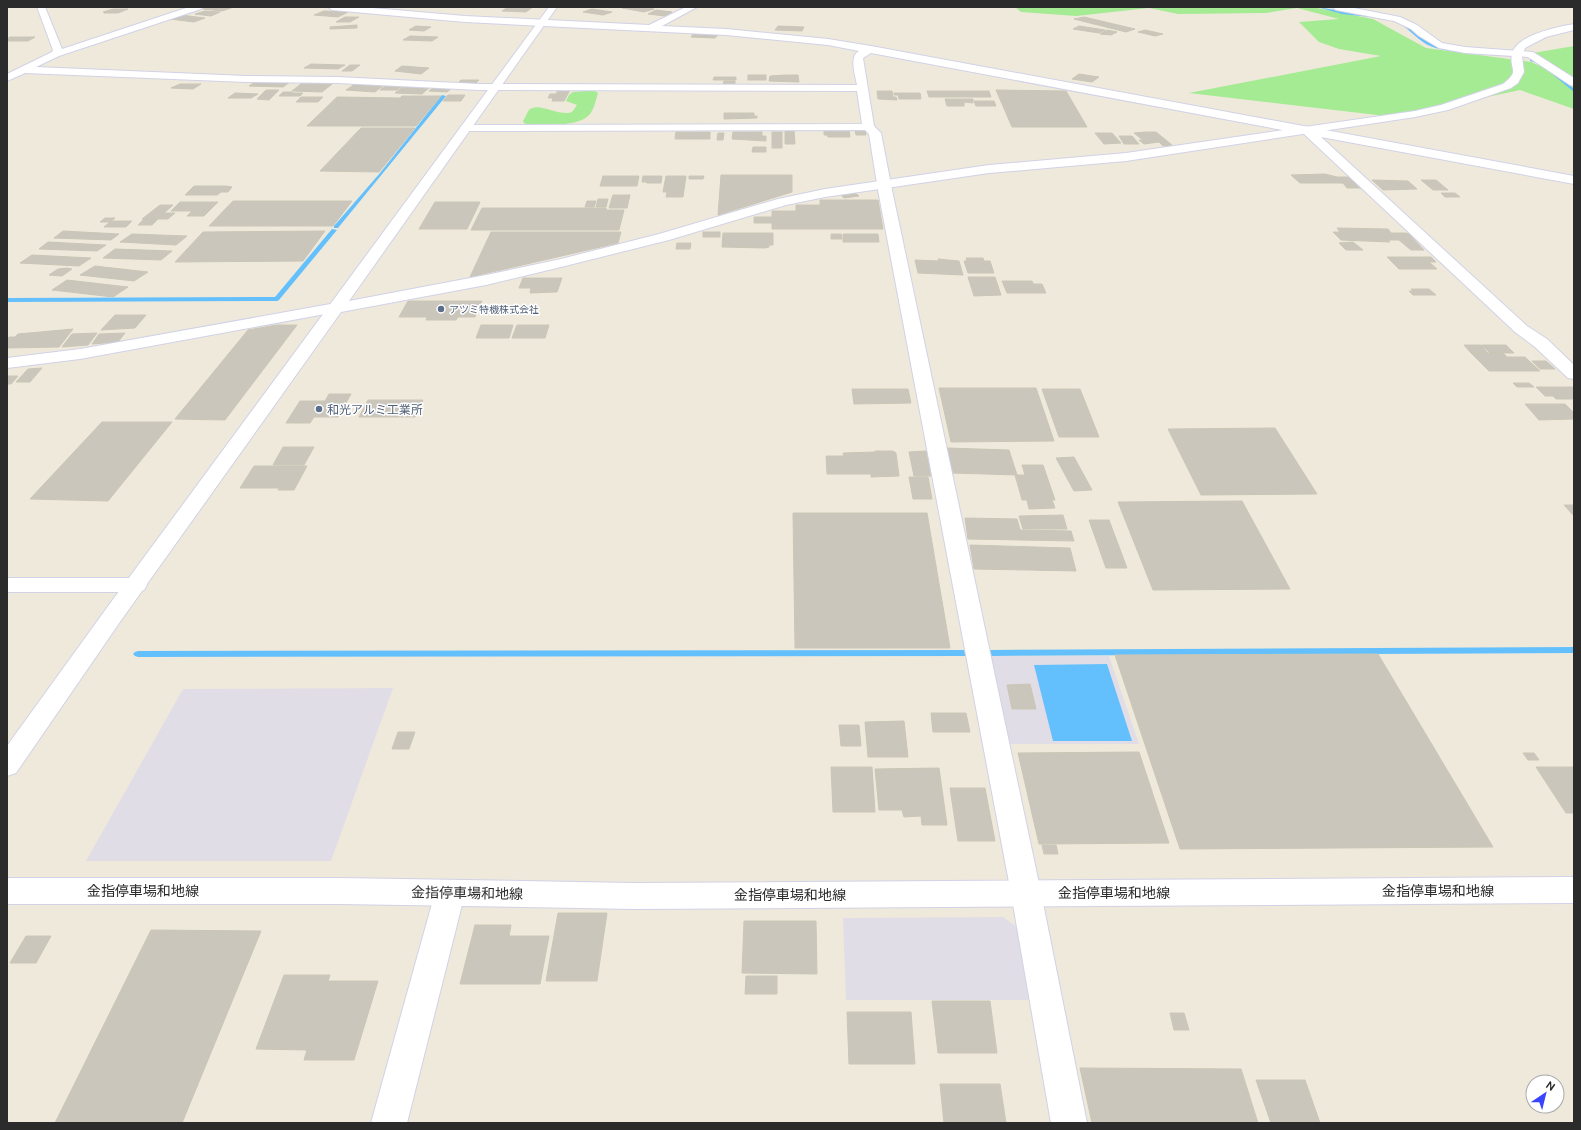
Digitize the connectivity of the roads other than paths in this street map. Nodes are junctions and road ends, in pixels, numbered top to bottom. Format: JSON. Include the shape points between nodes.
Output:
{"nodes":[{"id":1,"x":41,"y":7,"type":"edge"},
{"id":2,"x":198,"y":7,"type":"edge"},
{"id":3,"x":332,"y":7,"type":"edge"},
{"id":4,"x":553,"y":7,"type":"edge"},
{"id":5,"x":693,"y":7,"type":"edge"},
{"id":6,"x":1336,"y":7,"type":"edge"},
{"id":7,"x":498,"y":10,"type":"dead end"},
{"id":8,"x":472,"y":20,"type":"junction"},
{"id":9,"x":542,"y":23,"type":"junction"},
{"id":10,"x":1574,"y":28,"type":"edge"},
{"id":11,"x":650,"y":29,"type":"junction"},
{"id":12,"x":871,"y":49,"type":"junction"},
{"id":13,"x":1517,"y":52,"type":"junction"},
{"id":14,"x":56,"y":54,"type":"junction"},
{"id":15,"x":23,"y":70,"type":"junction"},
{"id":16,"x":7,"y":78,"type":"edge"},
{"id":17,"x":1574,"y":83,"type":"edge"},
{"id":18,"x":496,"y":87,"type":"junction"},
{"id":19,"x":862,"y":88,"type":"junction"},
{"id":20,"x":868,"y":127,"type":"junction"},
{"id":21,"x":466,"y":128,"type":"junction"},
{"id":22,"x":1307,"y":130,"type":"junction"},
{"id":23,"x":1574,"y":180,"type":"edge"},
{"id":24,"x":884,"y":184,"type":"junction"},
{"id":25,"x":336,"y":308,"type":"junction"},
{"id":26,"x":7,"y":363,"type":"edge"},
{"id":27,"x":1574,"y":374,"type":"edge"},
{"id":28,"x":7,"y":585,"type":"edge"},
{"id":29,"x":136,"y":585,"type":"junction"},
{"id":30,"x":7,"y":766,"type":"edge"},
{"id":31,"x":1574,"y":890,"type":"edge"},
{"id":32,"x":7,"y":891,"type":"edge"},
{"id":33,"x":450,"y":893,"type":"junction"},
{"id":34,"x":1026,"y":893,"type":"junction"},
{"id":35,"x":389,"y":1123,"type":"edge"},
{"id":36,"x":1069,"y":1123,"type":"edge"}],
"edges":[{"from":1,"to":14,"type":"street","via":[[58,50]]},
{"from":2,"to":14,"type":"street"},
{"from":3,"to":8,"type":"street"},
{"from":4,"to":9,"type":"street"},
{"from":5,"to":11,"type":"street"},
{"from":6,"to":13,"type":"street","via":[[1397,19],[1414,27],[1439,45],[1465,50]]},
{"from":7,"to":8,"type":"street"},
{"from":8,"to":9,"type":"street"},
{"from":9,"to":11,"type":"street"},
{"from":9,"to":18,"type":"street"},
{"from":10,"to":13,"type":"street","via":[[1562,29],[1537,38]]},
{"from":11,"to":12,"type":"street","via":[[768,35]]},
{"from":12,"to":19,"type":"street","via":[[860,54],[858,58]]},
{"from":12,"to":22,"type":"street"},
{"from":13,"to":17,"type":"street","via":[[1536,56]]},
{"from":13,"to":22,"type":"street","via":[[1518,76],[1514,81],[1477,98],[1434,111]]},
{"from":14,"to":15,"type":"street"},
{"from":15,"to":16,"type":"street"},
{"from":15,"to":18,"type":"street"},
{"from":18,"to":19,"type":"street"},
{"from":18,"to":21,"type":"street"},
{"from":19,"to":20,"type":"street"},
{"from":20,"to":21,"type":"street"},
{"from":20,"to":24,"type":"street","via":[[874,133]]},
{"from":21,"to":25,"type":"street"},
{"from":22,"to":23,"type":"street"},
{"from":22,"to":24,"type":"street","via":[[1126,157],[989,169]]},
{"from":22,"to":27,"type":"street","via":[[1521,329]]},
{"from":24,"to":25,"type":"street","via":[[783,202],[664,237],[554,265]]},
{"from":24,"to":34,"type":"street"},
{"from":25,"to":26,"type":"street","via":[[80,354]]},
{"from":25,"to":29,"type":"street"},
{"from":28,"to":29,"type":"street"},
{"from":29,"to":30,"type":"street"},
{"from":31,"to":34,"type":"street","name":"金指停車場和地線"},
{"from":32,"to":33,"type":"street","name":"金指停車場和地線"},
{"from":33,"to":34,"type":"street","name":"金指停車場和地線","via":[[634,896]]},
{"from":33,"to":35,"type":"street"},
{"from":34,"to":36,"type":"street"}]}
